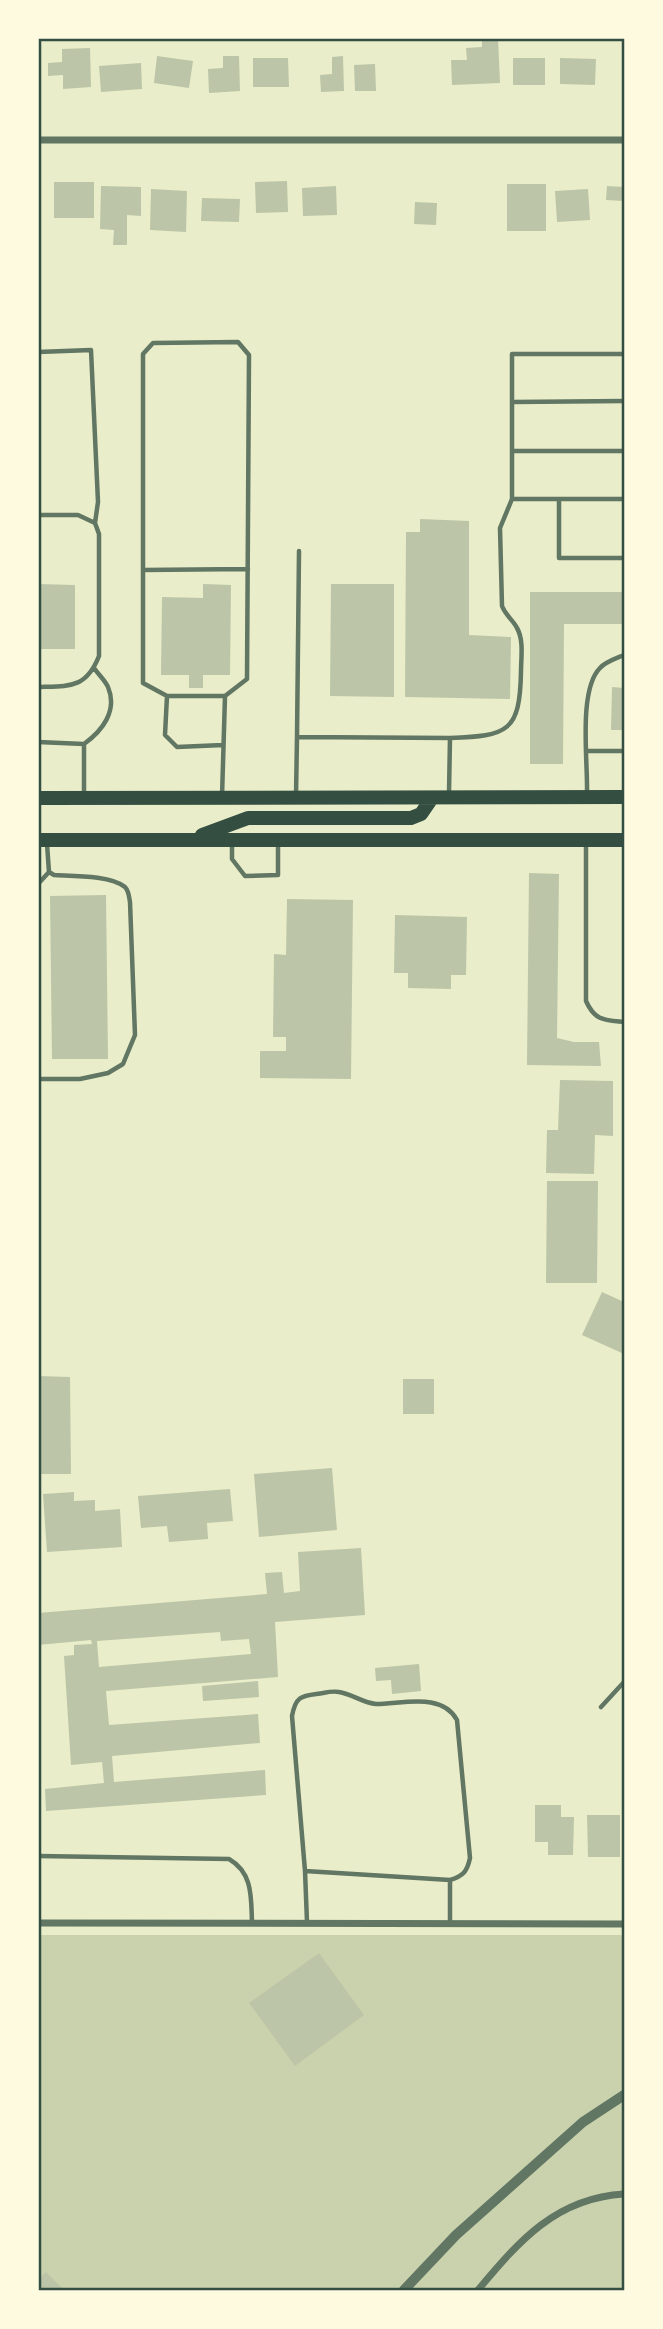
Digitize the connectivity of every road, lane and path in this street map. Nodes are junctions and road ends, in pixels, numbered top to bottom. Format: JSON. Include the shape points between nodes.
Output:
{"nodes":[{"id":1,"x":38,"y":140,"type":"edge"},
{"id":2,"x":625,"y":140,"type":"edge"},
{"id":3,"x":38,"y":352,"type":"edge"},
{"id":4,"x":625,"y":354,"type":"edge"},
{"id":5,"x":625,"y":401,"type":"edge"},
{"id":6,"x":513,"y":402,"type":"junction"},
{"id":7,"x":513,"y":451,"type":"junction"},
{"id":8,"x":625,"y":451,"type":"edge"},
{"id":9,"x":512,"y":499,"type":"junction"},
{"id":10,"x":559,"y":499,"type":"junction"},
{"id":11,"x":625,"y":499,"type":"edge"},
{"id":12,"x":38,"y":515,"type":"edge"},
{"id":13,"x":95,"y":523,"type":"junction"},
{"id":14,"x":299,"y":551,"type":"dead end"},
{"id":15,"x":625,"y":558,"type":"edge"},
{"id":16,"x":248,"y":569,"type":"junction"},
{"id":17,"x":143,"y":570,"type":"junction"},
{"id":18,"x":625,"y":655,"type":"edge"},
{"id":19,"x":94,"y":668,"type":"junction"},
{"id":20,"x":38,"y":687,"type":"edge"},
{"id":21,"x":167,"y":696,"type":"junction"},
{"id":22,"x":225,"y":696,"type":"junction"},
{"id":23,"x":297,"y":737,"type":"junction"},
{"id":24,"x":450,"y":738,"type":"junction"},
{"id":25,"x":38,"y":743,"type":"edge"},
{"id":26,"x":84,"y":744,"type":"junction"},
{"id":27,"x":223,"y":745,"type":"junction"},
{"id":28,"x":587,"y":751,"type":"junction"},
{"id":29,"x":625,"y":751,"type":"edge"},
{"id":30,"x":587,"y":797,"type":"junction"},
{"id":31,"x":625,"y":797,"type":"edge"},
{"id":32,"x":38,"y":798,"type":"edge"},
{"id":33,"x":84,"y":798,"type":"junction"},
{"id":34,"x":222,"y":798,"type":"junction"},
{"id":35,"x":296,"y":798,"type":"junction"},
{"id":36,"x":432,"y":798,"type":"junction"},
{"id":37,"x":449,"y":798,"type":"junction"},
{"id":38,"x":191,"y":839,"type":"junction"},
{"id":39,"x":232,"y":839,"type":"junction"},
{"id":40,"x":278,"y":839,"type":"junction"},
{"id":41,"x":42,"y":840,"type":"edge"},
{"id":42,"x":586,"y":840,"type":"junction"},
{"id":43,"x":625,"y":840,"type":"edge"},
{"id":44,"x":49,"y":872,"type":"junction"},
{"id":45,"x":38,"y":884,"type":"edge"},
{"id":46,"x":625,"y":1022,"type":"edge"},
{"id":47,"x":38,"y":1079,"type":"edge"},
{"id":48,"x":625,"y":1682,"type":"edge"},
{"id":49,"x":601,"y":1707,"type":"dead end"},
{"id":50,"x":38,"y":1856,"type":"edge"},
{"id":51,"x":306,"y":1871,"type":"junction"},
{"id":52,"x":450,"y":1880,"type":"junction"},
{"id":53,"x":252,"y":1922,"type":"junction"},
{"id":54,"x":307,"y":1922,"type":"junction"},
{"id":55,"x":38,"y":1923,"type":"edge"},
{"id":56,"x":450,"y":1923,"type":"junction"},
{"id":57,"x":625,"y":1924,"type":"edge"},
{"id":58,"x":625,"y":2095,"type":"edge"},
{"id":59,"x":625,"y":2194,"type":"edge"},
{"id":60,"x":404,"y":2291,"type":"edge"},
{"id":61,"x":478,"y":2291,"type":"edge"}],
"edges":[{"from":1,"to":2,"type":"street"},
{"from":3,"to":13,"type":"lane","via":[[91,350]]},
{"from":4,"to":6,"type":"lane","via":[[512,354]]},
{"from":5,"to":6,"type":"lane"},
{"from":6,"to":7,"type":"lane"},
{"from":7,"to":8,"type":"lane"},
{"from":7,"to":9,"type":"lane"},
{"from":9,"to":10,"type":"lane"},
{"from":9,"to":24,"type":"lane","via":[[500,528],[502,606],[517,627],[521,643],[516,715],[507,729],[485,737]]},
{"from":10,"to":11,"type":"lane"},
{"from":10,"to":15,"type":"lane","via":[[559,558]]},
{"from":12,"to":13,"type":"lane","via":[[78,515]]},
{"from":13,"to":19,"type":"lane","via":[[99,534],[99,656]]},
{"from":14,"to":23,"type":"lane"},
{"from":16,"to":17,"type":"lane"},
{"from":16,"to":17,"type":"lane","via":[[249,355],[238,342],[153,343],[143,354]]},
{"from":16,"to":22,"type":"lane","via":[[247,679]]},
{"from":17,"to":21,"type":"lane","via":[[143,683]]},
{"from":18,"to":28,"type":"lane","via":[[600,667],[589,684]]},
{"from":19,"to":20,"type":"lane","via":[[84,681]]},
{"from":19,"to":26,"type":"lane","via":[[108,686],[108,719]]},
{"from":21,"to":22,"type":"lane"},
{"from":21,"to":27,"type":"lane","via":[[165,736],[177,747]]},
{"from":22,"to":27,"type":"lane"},
{"from":23,"to":24,"type":"lane"},
{"from":23,"to":35,"type":"lane"},
{"from":24,"to":37,"type":"lane"},
{"from":25,"to":26,"type":"lane"},
{"from":26,"to":33,"type":"lane"},
{"from":27,"to":34,"type":"lane"},
{"from":28,"to":29,"type":"lane"},
{"from":28,"to":30,"type":"lane"},
{"from":30,"to":31,"type":"main road"},
{"from":30,"to":37,"type":"main road"},
{"from":32,"to":33,"type":"main road"},
{"from":33,"to":34,"type":"main road"},
{"from":34,"to":35,"type":"main road"},
{"from":35,"to":36,"type":"main road"},
{"from":36,"to":37,"type":"main road"},
{"from":36,"to":38,"type":"main road","via":[[421,814],[411,818],[248,818]]},
{"from":38,"to":39,"type":"main road"},
{"from":38,"to":41,"type":"main road"},
{"from":39,"to":40,"type":"main road"},
{"from":39,"to":40,"type":"lane","via":[[232,859],[245,876],[278,874]]},
{"from":40,"to":42,"type":"main road"},
{"from":41,"to":44,"type":"lane"},
{"from":42,"to":43,"type":"main road"},
{"from":42,"to":46,"type":"lane","via":[[586,1001],[592,1014],[606,1021]]},
{"from":44,"to":45,"type":"lane"},
{"from":44,"to":47,"type":"lane","via":[[113,881],[128,892],[135,1035],[123,1064],[108,1073],[80,1079]]},
{"from":48,"to":49,"type":"lane"},
{"from":50,"to":53,"type":"lane","via":[[229,1859],[239,1864],[249,1881]]},
{"from":51,"to":52,"type":"lane"},
{"from":51,"to":52,"type":"lane","via":[[292,1716],[302,1696],[337,1691],[372,1704],[431,1702],[452,1711],[457,1720],[470,1858],[468,1870]]},
{"from":51,"to":54,"type":"lane"},
{"from":52,"to":56,"type":"lane"},
{"from":53,"to":54,"type":"street"},
{"from":53,"to":55,"type":"street"},
{"from":54,"to":56,"type":"street"},
{"from":56,"to":57,"type":"street"},
{"from":58,"to":60,"type":"street","via":[[583,2122],[456,2235]]},
{"from":59,"to":61,"type":"street","via":[[604,2195],[560,2211],[514,2248]]}]}
